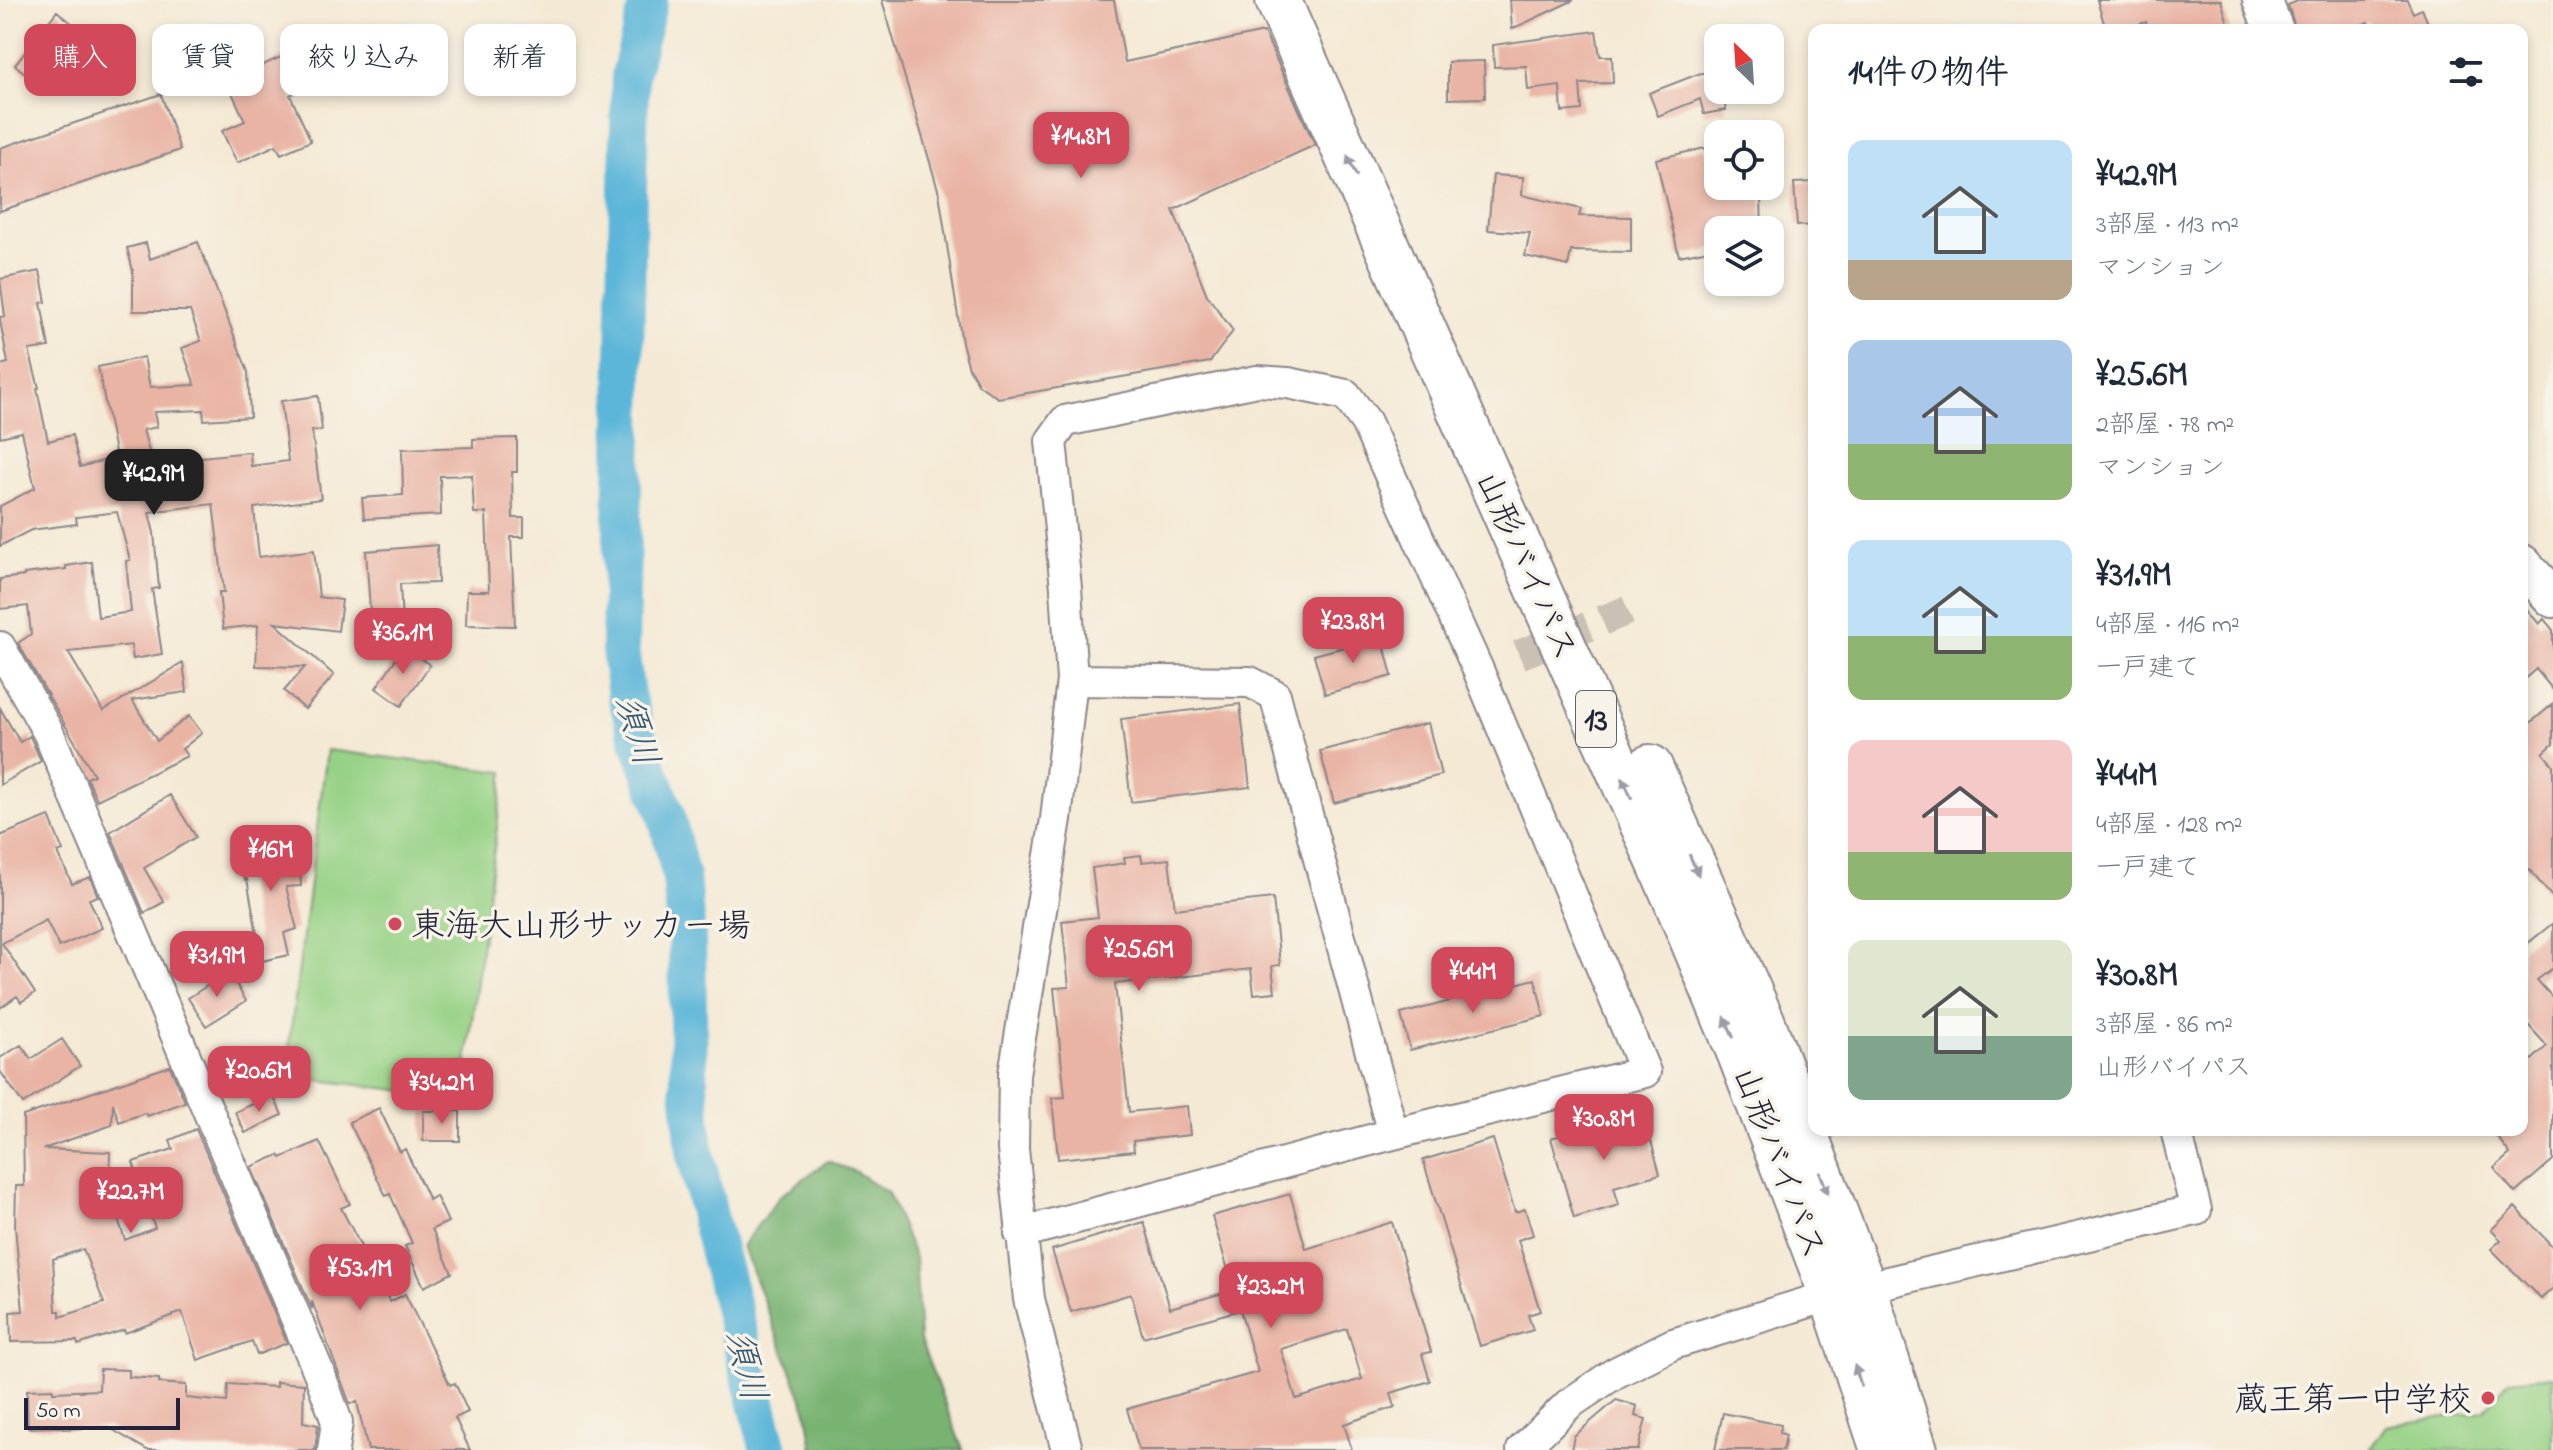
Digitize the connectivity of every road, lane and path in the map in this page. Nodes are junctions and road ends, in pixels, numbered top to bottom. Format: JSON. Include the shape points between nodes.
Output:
{"nodes":[{"id":1,"x":1278,"y":0,"type":"edge"},
{"id":2,"x":1311,"y":0,"type":"edge"},
{"id":3,"x":2262,"y":0,"type":"edge"},
{"id":4,"x":2272,"y":24,"type":"edge"},
{"id":5,"x":2528,"y":571,"type":"edge"},
{"id":6,"x":2553,"y":598,"type":"edge"},
{"id":7,"x":0,"y":647,"type":"edge"},
{"id":8,"x":1072,"y":680,"type":"junction"},
{"id":9,"x":1393,"y":1134,"type":"junction"},
{"id":10,"x":2178,"y":1136,"type":"edge"},
{"id":11,"x":1020,"y":1233,"type":"junction"},
{"id":12,"x":1848,"y":1291,"type":"junction"},
{"id":13,"x":333,"y":1450,"type":"edge"},
{"id":14,"x":1067,"y":1450,"type":"edge"},
{"id":15,"x":1522,"y":1450,"type":"edge"},
{"id":16,"x":1883,"y":1450,"type":"edge"},
{"id":17,"x":1915,"y":1450,"type":"edge"}],
"edges":[{"from":12,"to":1,"type":"highway","name":"山形バイパス","number":"13","one_way":true},
{"from":2,"to":12,"type":"highway","name":"山形バイパス","number":"13","one_way":true,"via":[[1763,1023]]},
{"from":3,"to":4,"type":"main road"},
{"from":5,"to":6,"type":"main road"},
{"from":7,"to":13,"type":"street","via":[[48,732],[302,1332],[337,1422]]},
{"from":8,"to":9,"type":"street","via":[[1250,682],[1275,695]]},
{"from":8,"to":9,"type":"street","via":[[1051,441],[1065,421],[1257,381],[1346,395],[1366,422],[1479,672],[1645,1072]]},
{"from":8,"to":11,"type":"street","via":[[1056,819],[1014,1074]]},
{"from":9,"to":11,"type":"street"},
{"from":10,"to":12,"type":"street","via":[[2196,1210]]},
{"from":11,"to":14,"type":"street","via":[[1029,1299]]},
{"from":12,"to":15,"type":"street","via":[[1673,1344],[1569,1404]]},
{"from":16,"to":12,"type":"highway","name":"山形バイパス","number":"13","one_way":true},
{"from":12,"to":17,"type":"highway","name":"山形バイパス","number":"13"}]}
